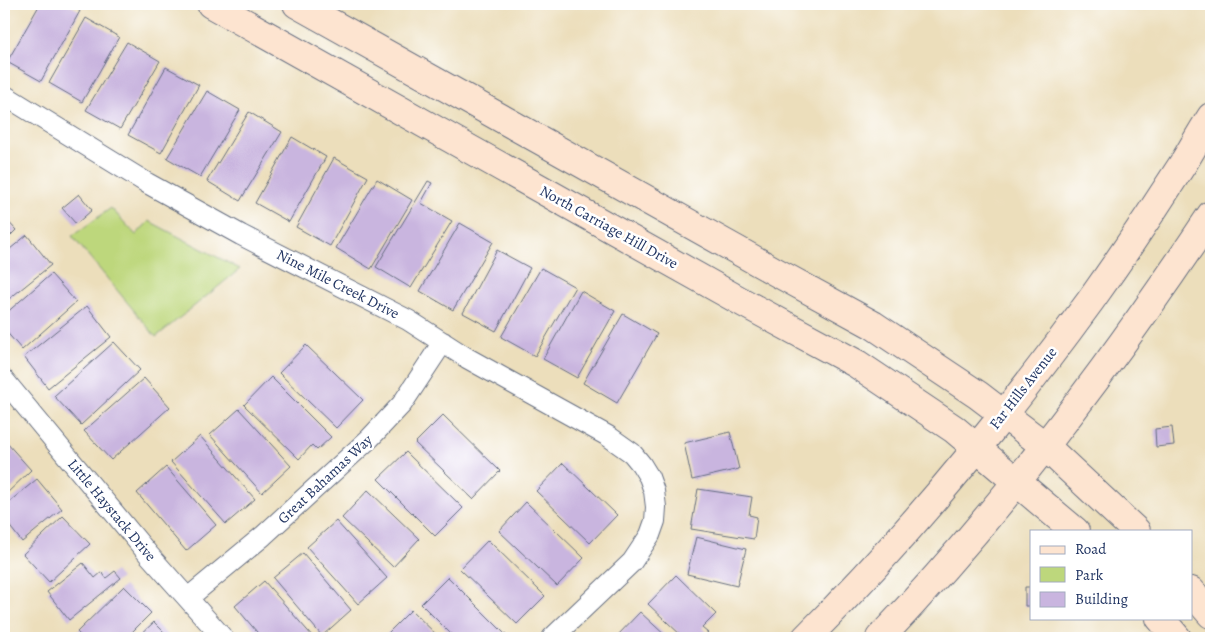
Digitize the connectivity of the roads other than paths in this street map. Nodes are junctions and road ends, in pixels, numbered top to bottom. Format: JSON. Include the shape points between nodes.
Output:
{"nodes":[{"id":1,"x":211,"y":4,"type":"edge"},
{"id":2,"x":297,"y":4,"type":"edge"},
{"id":3,"x":4,"y":95,"type":"edge"},
{"id":4,"x":1211,"y":117,"type":"edge"},
{"id":5,"x":1211,"y":215,"type":"edge"},
{"id":6,"x":443,"y":342,"type":"junction"},
{"id":7,"x":4,"y":380,"type":"edge"},
{"id":8,"x":1024,"y":430,"type":"junction"},
{"id":9,"x":997,"y":465,"type":"junction"},
{"id":10,"x":1074,"y":530,"type":"edge"},
{"id":11,"x":1135,"y":530,"type":"edge"},
{"id":12,"x":1192,"y":592,"type":"edge"},
{"id":13,"x":188,"y":598,"type":"junction"},
{"id":14,"x":1211,"y":614,"type":"edge"},
{"id":15,"x":1162,"y":620,"type":"edge"},
{"id":16,"x":223,"y":638,"type":"edge"},
{"id":17,"x":552,"y":638,"type":"edge"},
{"id":18,"x":806,"y":638,"type":"edge"},
{"id":19,"x":880,"y":638,"type":"edge"},
{"id":20,"x":1177,"y":638,"type":"edge"}],
"edges":[{"from":1,"to":9,"type":"street","name":"North Carriage Hill Drive","via":[[837,352],[929,412]]},
{"from":2,"to":8,"type":"street","via":[[847,310],[906,346]]},
{"from":3,"to":6,"type":"street","name":"Nine Mile Creek Drive","via":[[156,188],[408,320]]},
{"from":4,"to":8,"type":"street","name":"Far Hills Avenue","via":[[1096,293]]},
{"from":5,"to":8,"type":"street","name":"Far Hills Avenue","via":[[1150,306]]},
{"from":6,"to":13,"type":"street","name":"Great Bahamas Way","via":[[402,404],[370,438],[263,536]]},
{"from":6,"to":17,"type":"street","name":"Nine Mile Creek Drive","via":[[622,445],[649,477],[654,491],[655,521],[643,548],[617,578]]},
{"from":7,"to":13,"type":"street","name":"Little Haystack Drive"},
{"from":8,"to":9,"type":"street","name":"Far Hills Avenue"},
{"from":8,"to":9,"type":"street","name":"Far Hills Avenue"},
{"from":8,"to":11,"type":"street"},
{"from":9,"to":10,"type":"street","name":"North Carriage Hill Drive"},
{"from":9,"to":18,"type":"street","name":"Far Hills Avenue","via":[[884,556]]},
{"from":9,"to":19,"type":"street","name":"Far Hills Avenue","via":[[914,603]]},
{"from":12,"to":14,"type":"street"},
{"from":13,"to":16,"type":"street","name":"Little Haystack Drive"},
{"from":15,"to":20,"type":"street"}]}
